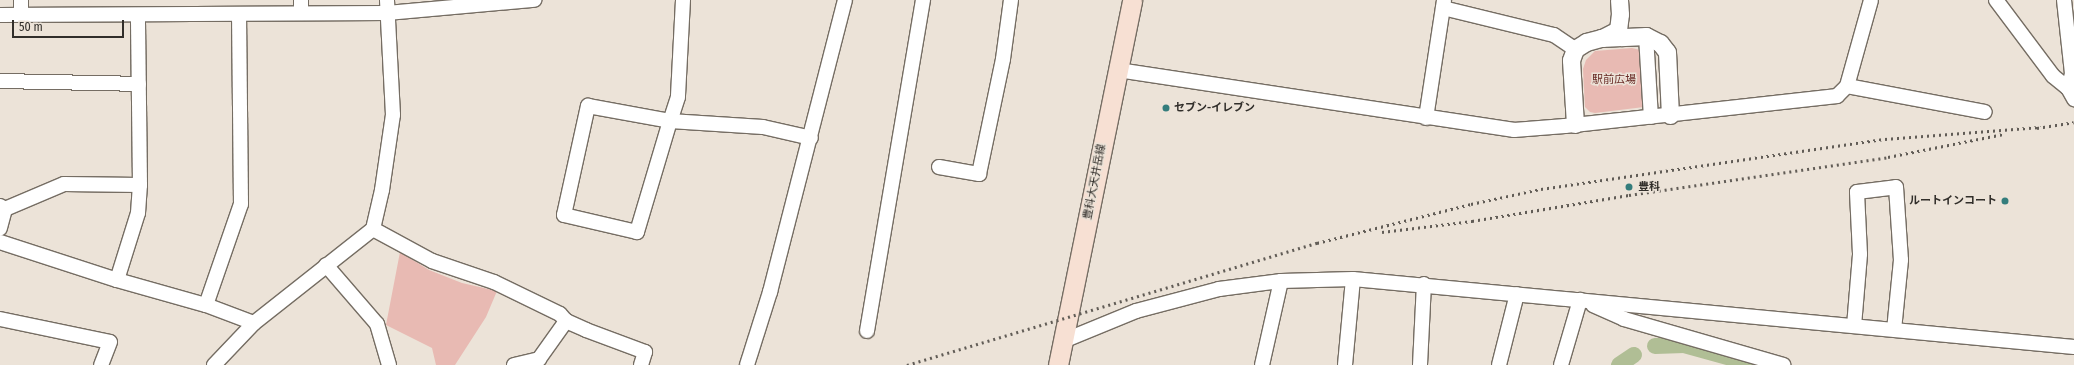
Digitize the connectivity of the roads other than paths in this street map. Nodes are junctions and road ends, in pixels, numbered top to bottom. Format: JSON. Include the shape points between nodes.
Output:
{"nodes":[{"id":1,"x":21,"y":0,"type":"edge"},
{"id":2,"x":534,"y":0,"type":"edge"},
{"id":3,"x":683,"y":0,"type":"edge"},
{"id":4,"x":845,"y":0,"type":"edge"},
{"id":5,"x":923,"y":0,"type":"edge"},
{"id":6,"x":1011,"y":0,"type":"edge"},
{"id":7,"x":1132,"y":0,"type":"edge"},
{"id":8,"x":1871,"y":0,"type":"edge"},
{"id":9,"x":1996,"y":0,"type":"edge"},
{"id":10,"x":2064,"y":0,"type":"edge"},
{"id":11,"x":1443,"y":4,"type":"edge"},
{"id":12,"x":301,"y":6,"type":"edge"},
{"id":13,"x":387,"y":7,"type":"edge"},
{"id":14,"x":1619,"y":7,"type":"edge"},
{"id":15,"x":0,"y":15,"type":"edge"},
{"id":16,"x":21,"y":15,"type":"junction"},
{"id":17,"x":239,"y":15,"type":"junction"},
{"id":18,"x":138,"y":16,"type":"junction"},
{"id":19,"x":1646,"y":36,"type":"junction"},
{"id":20,"x":1601,"y":38,"type":"junction"},
{"id":21,"x":1575,"y":49,"type":"junction"},
{"id":22,"x":1118,"y":70,"type":"junction"},
{"id":23,"x":0,"y":81,"type":"edge"},
{"id":24,"x":139,"y":84,"type":"junction"},
{"id":25,"x":1847,"y":86,"type":"junction"},
{"id":26,"x":2071,"y":93,"type":"edge"},
{"id":27,"x":1985,"y":112,"type":"dead end"},
{"id":28,"x":1670,"y":115,"type":"junction"},
{"id":29,"x":1651,"y":117,"type":"junction"},
{"id":30,"x":1426,"y":118,"type":"junction"},
{"id":31,"x":670,"y":122,"type":"junction"},
{"id":32,"x":1575,"y":124,"type":"junction"},
{"id":33,"x":810,"y":138,"type":"junction"},
{"id":34,"x":939,"y":167,"type":"dead end"},
{"id":35,"x":140,"y":185,"type":"junction"},
{"id":36,"x":3,"y":207,"type":"edge"},
{"id":37,"x":0,"y":228,"type":"edge"},
{"id":38,"x":373,"y":229,"type":"junction"},
{"id":39,"x":0,"y":242,"type":"edge"},
{"id":40,"x":326,"y":265,"type":"junction"},
{"id":41,"x":1354,"y":279,"type":"junction"},
{"id":42,"x":117,"y":280,"type":"junction"},
{"id":43,"x":1281,"y":281,"type":"junction"},
{"id":44,"x":1424,"y":284,"type":"junction"},
{"id":45,"x":1517,"y":294,"type":"junction"},
{"id":46,"x":1580,"y":300,"type":"junction"},
{"id":47,"x":206,"y":305,"type":"junction"},
{"id":48,"x":0,"y":319,"type":"edge"},
{"id":49,"x":566,"y":321,"type":"junction"},
{"id":50,"x":254,"y":323,"type":"junction"},
{"id":51,"x":1854,"y":326,"type":"junction"},
{"id":52,"x":1894,"y":330,"type":"junction"},
{"id":53,"x":867,"y":331,"type":"dead end"},
{"id":54,"x":1063,"y":341,"type":"junction"},
{"id":55,"x":2074,"y":347,"type":"edge"},
{"id":56,"x":102,"y":365,"type":"edge"},
{"id":57,"x":214,"y":365,"type":"edge"},
{"id":58,"x":389,"y":365,"type":"edge"},
{"id":59,"x":514,"y":365,"type":"edge"},
{"id":60,"x":641,"y":365,"type":"edge"},
{"id":61,"x":747,"y":365,"type":"edge"},
{"id":62,"x":1058,"y":365,"type":"edge"},
{"id":63,"x":1262,"y":365,"type":"edge"},
{"id":64,"x":1345,"y":365,"type":"edge"},
{"id":65,"x":1420,"y":365,"type":"edge"},
{"id":66,"x":1499,"y":365,"type":"edge"},
{"id":67,"x":1561,"y":365,"type":"edge"},
{"id":68,"x":1783,"y":365,"type":"edge"}],
"edges":[{"from":1,"to":16,"type":"street"},
{"from":2,"to":13,"type":"street"},
{"from":3,"to":31,"type":"street","via":[[678,97]]},
{"from":4,"to":33,"type":"street"},
{"from":5,"to":53,"type":"street"},
{"from":6,"to":34,"type":"street","via":[[1003,60],[979,174]]},
{"from":7,"to":22,"type":"main road","name":"豊科大天井岳線"},
{"from":8,"to":25,"type":"street"},
{"from":9,"to":26,"type":"street","via":[[2053,76]]},
{"from":10,"to":26,"type":"street","via":[[2072,74]]},
{"from":11,"to":21,"type":"street","via":[[1554,35]]},
{"from":11,"to":30,"type":"street"},
{"from":12,"to":13,"type":"street"},
{"from":12,"to":17,"type":"street"},
{"from":13,"to":38,"type":"street","via":[[393,115],[382,190]]},
{"from":14,"to":19,"type":"street","via":[[1629,30]]},
{"from":14,"to":20,"type":"street","via":[[1618,30]]},
{"from":15,"to":16,"type":"street"},
{"from":16,"to":18,"type":"street"},
{"from":17,"to":18,"type":"street"},
{"from":17,"to":47,"type":"street","via":[[241,204]]},
{"from":18,"to":24,"type":"street"},
{"from":19,"to":20,"type":"street"},
{"from":19,"to":28,"type":"street","via":[[1660,43],[1667,52]]},
{"from":19,"to":29,"type":"street"},
{"from":20,"to":21,"type":"street","via":[[1586,42]]},
{"from":21,"to":32,"type":"street","via":[[1571,60]]},
{"from":22,"to":30,"type":"street"},
{"from":22,"to":54,"type":"main road","name":"豊科大天井岳線"},
{"from":23,"to":24,"type":"street"},
{"from":24,"to":35,"type":"street"},
{"from":25,"to":27,"type":"street"},
{"from":25,"to":28,"type":"street","via":[[1837,96]]},
{"from":28,"to":29,"type":"street"},
{"from":29,"to":32,"type":"street"},
{"from":30,"to":32,"type":"street","via":[[1514,130]]},
{"from":31,"to":31,"type":"street","via":[[637,232],[564,215],[588,106]]},
{"from":31,"to":33,"type":"street","via":[[763,127]]},
{"from":33,"to":61,"type":"street","via":[[770,292]]},
{"from":35,"to":36,"type":"street","via":[[64,184]]},
{"from":35,"to":42,"type":"street","via":[[138,213]]},
{"from":36,"to":37,"type":"street"},
{"from":38,"to":40,"type":"street"},
{"from":38,"to":49,"type":"street","via":[[432,261],[494,282],[560,314]]},
{"from":39,"to":42,"type":"street"},
{"from":40,"to":50,"type":"street"},
{"from":40,"to":58,"type":"street","via":[[377,324]]},
{"from":41,"to":43,"type":"street"},
{"from":41,"to":44,"type":"street"},
{"from":41,"to":64,"type":"street"},
{"from":42,"to":47,"type":"street"},
{"from":43,"to":54,"type":"street","via":[[1218,289],[1144,309]]},
{"from":43,"to":63,"type":"street"},
{"from":44,"to":45,"type":"street"},
{"from":44,"to":65,"type":"street"},
{"from":45,"to":46,"type":"street"},
{"from":45,"to":66,"type":"street"},
{"from":46,"to":51,"type":"street"},
{"from":46,"to":67,"type":"street"},
{"from":46,"to":68,"type":"street","via":[[1624,319]]},
{"from":47,"to":50,"type":"street"},
{"from":48,"to":56,"type":"street","via":[[110,342]]},
{"from":49,"to":59,"type":"street","via":[[539,359]]},
{"from":49,"to":60,"type":"street","via":[[645,352]]},
{"from":50,"to":57,"type":"street"},
{"from":51,"to":52,"type":"street"},
{"from":51,"to":52,"type":"street","via":[[1860,254],[1856,192],[1896,187],[1901,260]]},
{"from":52,"to":55,"type":"street"},
{"from":54,"to":62,"type":"main road","name":"豊科大天井岳線"}]}
